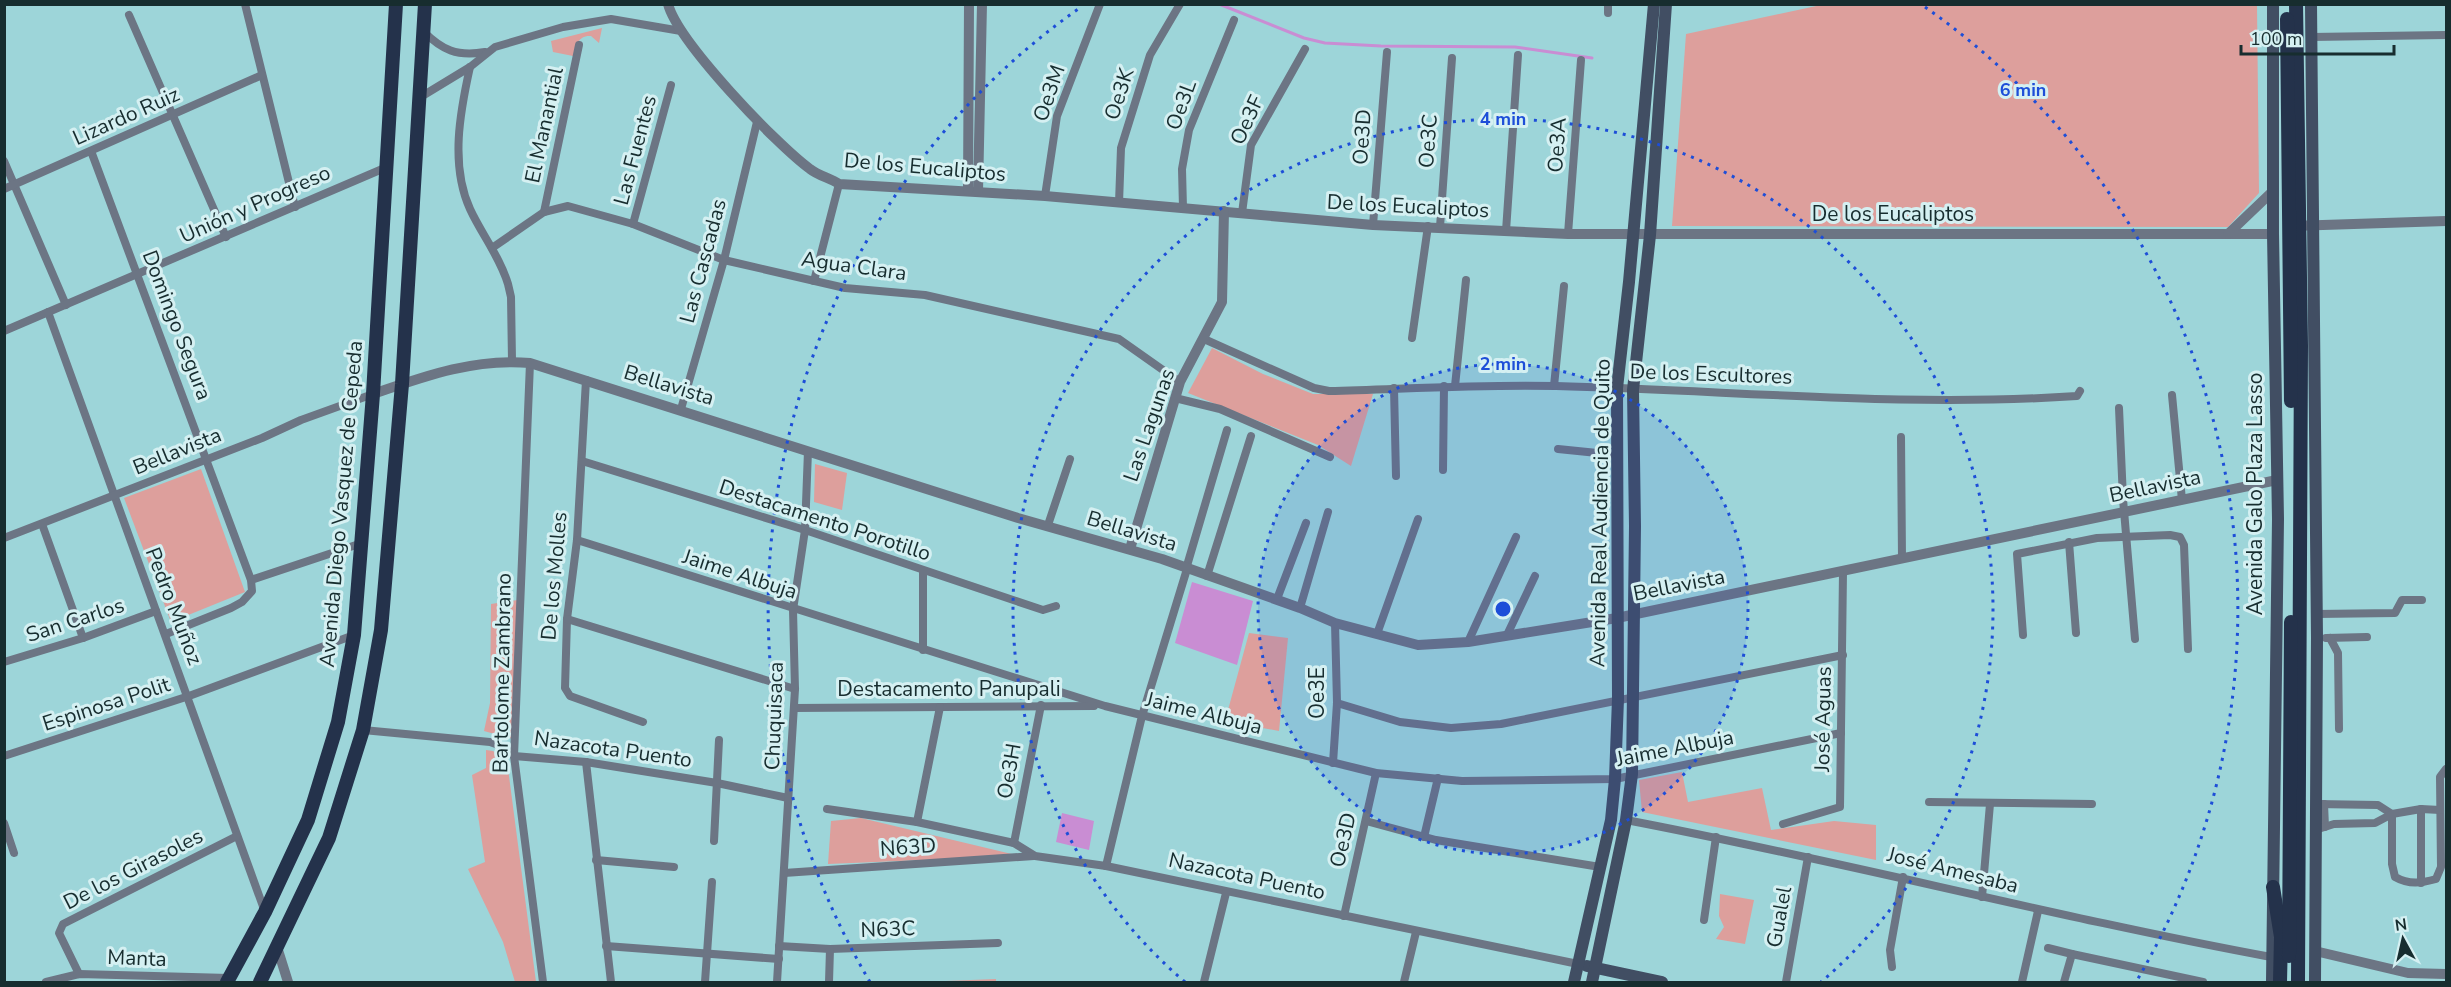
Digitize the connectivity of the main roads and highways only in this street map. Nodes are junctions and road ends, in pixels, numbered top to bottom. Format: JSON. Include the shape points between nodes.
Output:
{"nodes":[{"id":1,"x":396,"y":4,"type":"edge"},
{"id":2,"x":425,"y":4,"type":"edge"},
{"id":3,"x":1654,"y":4,"type":"edge"},
{"id":4,"x":1666,"y":4,"type":"edge"},
{"id":5,"x":2273,"y":4,"type":"edge"},
{"id":6,"x":2287,"y":4,"type":"edge"},
{"id":7,"x":2296,"y":4,"type":"edge"},
{"id":8,"x":2311,"y":4,"type":"edge"},
{"id":9,"x":2300,"y":226,"type":"junction"},
{"id":10,"x":2273,"y":887,"type":"junction"},
{"id":11,"x":1578,"y":964,"type":"junction"},
{"id":12,"x":1594,"y":968,"type":"junction"},
{"id":13,"x":228,"y":980,"type":"edge"},
{"id":14,"x":260,"y":982,"type":"edge"},
{"id":15,"x":1574,"y":982,"type":"edge"},
{"id":16,"x":1592,"y":982,"type":"edge"},
{"id":17,"x":1662,"y":982,"type":"edge"},
{"id":18,"x":2272,"y":982,"type":"edge"},
{"id":19,"x":2280,"y":982,"type":"edge"},
{"id":20,"x":2289,"y":982,"type":"edge"},
{"id":21,"x":2298,"y":982,"type":"edge"},
{"id":22,"x":2315,"y":982,"type":"edge"}],
"edges":[{"from":1,"to":13,"type":"main road","name":"Avenida Diego Vasquez de Cepeda","via":[[354,635],[338,722],[308,820]]},
{"from":2,"to":14,"type":"main road","via":[[402,384],[381,630],[363,730],[329,838]]},
{"from":3,"to":11,"type":"main road","name":"Avenida Real Audiencia de Quito","via":[[1617,388],[1615,779],[1611,820]]},
{"from":4,"to":12,"type":"main road","name":"Avenida Real Audiencia de Quito","via":[[1650,235],[1633,390],[1632,774]]},
{"from":5,"to":10,"type":"main road","name":"Avenida Galo Plaza Lasso","via":[[2277,480]]},
{"from":6,"to":9,"type":"main road","name":"Avenida Galo Plaza Lasso"},
{"from":7,"to":9,"type":"main road","name":"Avenida Galo Plaza Lasso"},
{"from":8,"to":9,"type":"main road","name":"Avenida Galo Plaza Lasso"},
{"from":9,"to":20,"type":"main road","name":"Avenida Galo Plaza Lasso","via":[[2292,556]]},
{"from":9,"to":21,"type":"main road","name":"Avenida Galo Plaza Lasso"},
{"from":9,"to":22,"type":"main road","name":"Avenida Galo Plaza Lasso","via":[[2320,804]]},
{"from":10,"to":18,"type":"main road","name":"Avenida Galo Plaza Lasso"},
{"from":10,"to":19,"type":"main road","via":[[2281,937]]},
{"from":11,"to":12,"type":"main road","name":"Nazacota Puento"},
{"from":11,"to":15,"type":"main road","name":"Avenida Real Audiencia de Quito"},
{"from":12,"to":16,"type":"main road","name":"Avenida Real Audiencia de Quito"},
{"from":12,"to":17,"type":"main road","name":"Nazacota Puento"}]}
